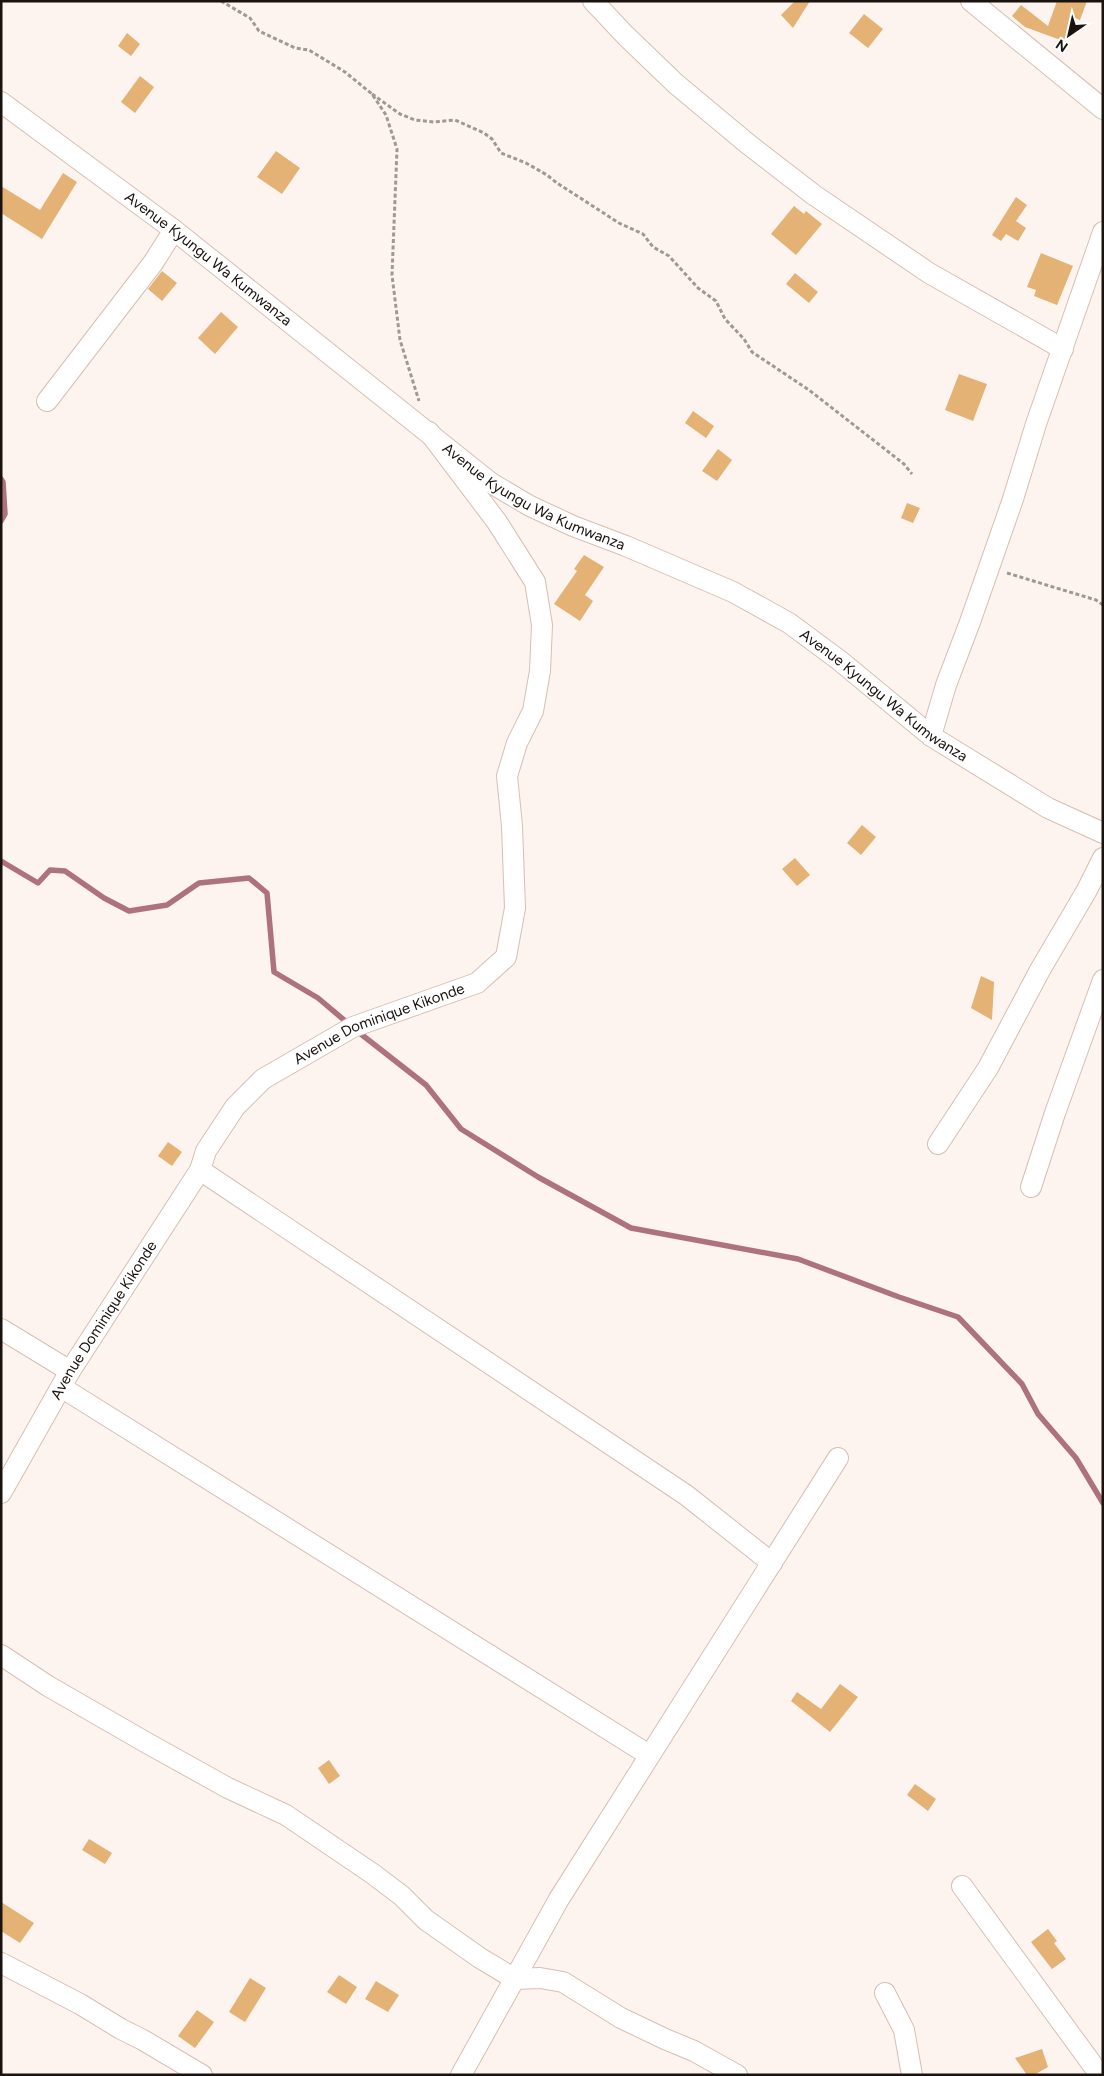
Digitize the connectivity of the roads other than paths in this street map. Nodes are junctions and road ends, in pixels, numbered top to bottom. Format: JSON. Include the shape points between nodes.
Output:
{"nodes":[{"id":1,"x":593,"y":1,"type":"edge"},
{"id":2,"x":971,"y":1,"type":"edge"},
{"id":3,"x":1,"y":102,"type":"edge"},
{"id":4,"x":1103,"y":109,"type":"edge"},
{"id":5,"x":174,"y":230,"type":"junction"},
{"id":6,"x":1103,"y":232,"type":"edge"},
{"id":7,"x":1063,"y":349,"type":"junction"},
{"id":8,"x":47,"y":401,"type":"dead end"},
{"id":9,"x":429,"y":432,"type":"junction"},
{"id":10,"x":931,"y":736,"type":"junction"},
{"id":11,"x":1103,"y":833,"type":"edge"},
{"id":12,"x":1103,"y":858,"type":"edge"},
{"id":13,"x":1103,"y":980,"type":"edge"},
{"id":14,"x":938,"y":1144,"type":"dead end"},
{"id":15,"x":200,"y":1170,"type":"junction"},
{"id":16,"x":1031,"y":1188,"type":"dead end"},
{"id":17,"x":1,"y":1329,"type":"edge"},
{"id":18,"x":65,"y":1379,"type":"junction"},
{"id":19,"x":838,"y":1458,"type":"dead end"},
{"id":20,"x":1,"y":1493,"type":"edge"},
{"id":21,"x":772,"y":1562,"type":"junction"},
{"id":22,"x":1,"y":1655,"type":"edge"},
{"id":23,"x":649,"y":1755,"type":"junction"},
{"id":24,"x":962,"y":1886,"type":"dead end"},
{"id":25,"x":1,"y":1963,"type":"edge"},
{"id":26,"x":515,"y":1979,"type":"junction"},
{"id":27,"x":885,"y":1993,"type":"dead end"},
{"id":28,"x":202,"y":2075,"type":"edge"},
{"id":29,"x":460,"y":2075,"type":"edge"},
{"id":30,"x":737,"y":2075,"type":"edge"},
{"id":31,"x":912,"y":2075,"type":"edge"},
{"id":32,"x":1100,"y":2075,"type":"edge"}],
"edges":[{"from":1,"to":7,"type":"street","via":[[669,78],[814,195],[929,272]]},
{"from":2,"to":4,"type":"street"},
{"from":3,"to":5,"type":"street","name":"Avenue Kyungu Wa Kumwanza"},
{"from":5,"to":8,"type":"street","via":[[154,263]]},
{"from":5,"to":9,"type":"street","name":"Avenue Kyungu Wa Kumwanza"},
{"from":6,"to":7,"type":"street"},
{"from":7,"to":10,"type":"street"},
{"from":9,"to":10,"type":"street","name":"Avenue Kyungu Wa Kumwanza","via":[[491,483],[530,506],[733,592],[789,623]]},
{"from":9,"to":15,"type":"street","name":"Avenue Dominique Kikonde","via":[[497,522],[535,582],[542,625],[540,671],[533,711],[517,743],[507,776],[515,908],[506,958],[477,983],[353,1027],[263,1079],[235,1107],[206,1151]]},
{"from":10,"to":11,"type":"street","name":"Avenue Kyungu Wa Kumwanza","via":[[1048,808]]},
{"from":12,"to":14,"type":"street","via":[[988,1068]]},
{"from":13,"to":16,"type":"street"},
{"from":15,"to":18,"type":"street","name":"Avenue Dominique Kikonde"},
{"from":15,"to":21,"type":"street","via":[[686,1495]]},
{"from":17,"to":18,"type":"street"},
{"from":18,"to":20,"type":"street","name":"Avenue Dominique Kikonde"},
{"from":18,"to":23,"type":"street"},
{"from":19,"to":21,"type":"street"},
{"from":21,"to":23,"type":"street"},
{"from":22,"to":26,"type":"street","via":[[147,1743],[228,1788],[286,1815],[402,1896],[426,1920]]},
{"from":23,"to":26,"type":"street","via":[[559,1899]]},
{"from":24,"to":32,"type":"street"},
{"from":25,"to":28,"type":"street","via":[[80,2004]]},
{"from":26,"to":29,"type":"street"},
{"from":26,"to":30,"type":"street","via":[[540,1978],[563,1982],[621,2018],[694,2050]]},
{"from":27,"to":31,"type":"street","via":[[904,2030]]}]}
